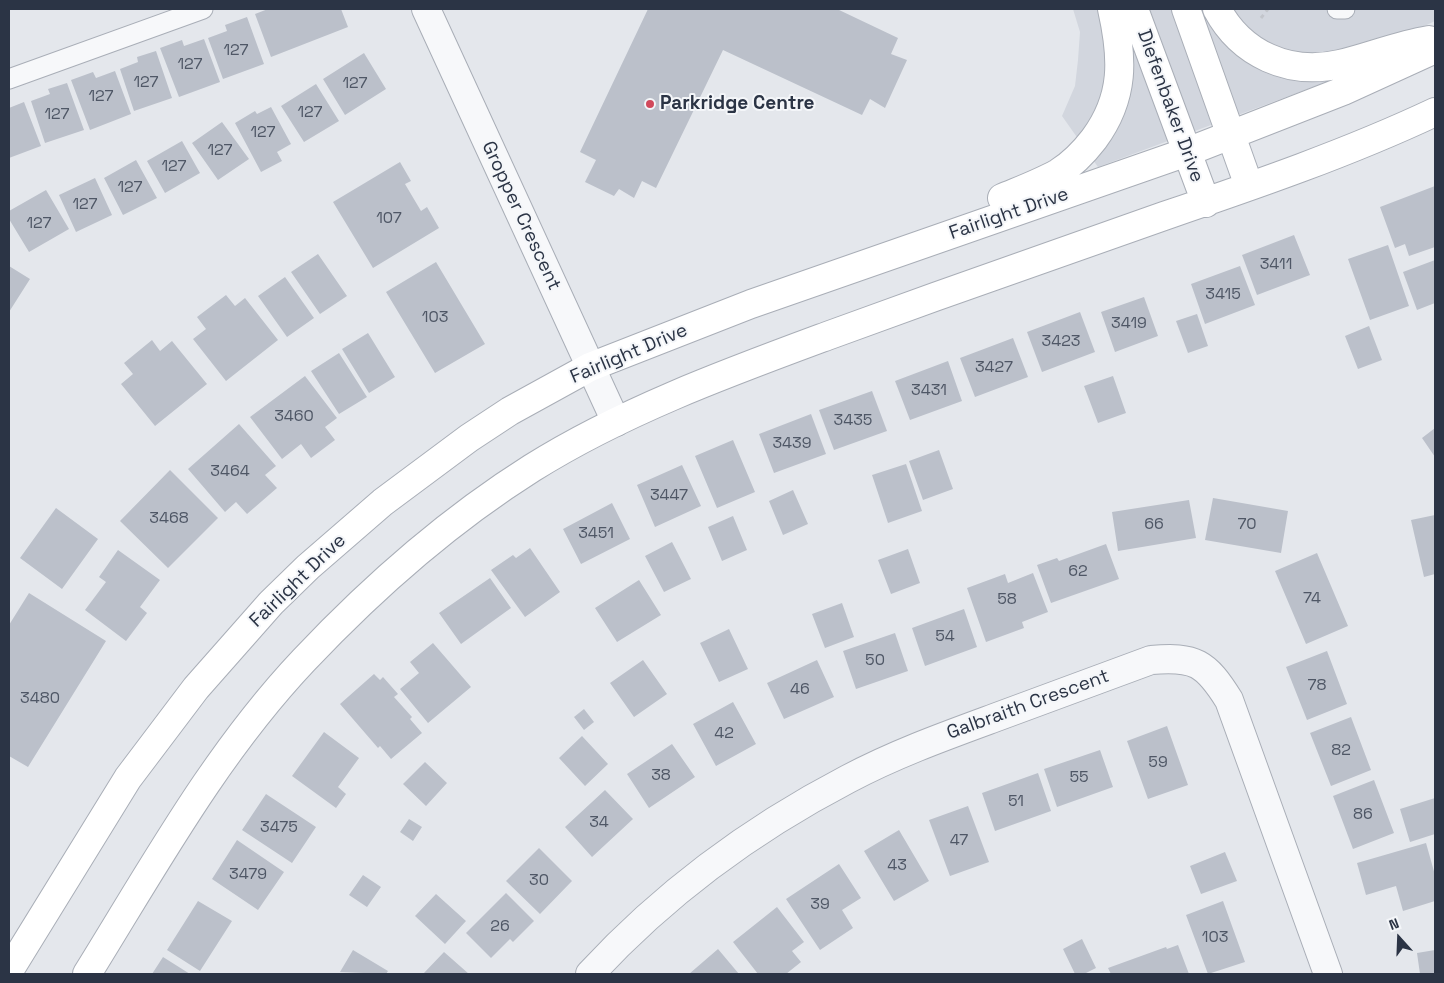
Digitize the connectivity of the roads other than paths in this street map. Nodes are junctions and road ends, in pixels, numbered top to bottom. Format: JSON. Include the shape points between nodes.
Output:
{"nodes":[{"id":1,"x":203,"y":9,"type":"edge"},
{"id":2,"x":426,"y":9,"type":"edge"},
{"id":3,"x":1112,"y":9,"type":"edge"},
{"id":4,"x":1134,"y":9,"type":"edge"},
{"id":5,"x":1186,"y":9,"type":"edge"},
{"id":6,"x":1217,"y":9,"type":"edge"},
{"id":7,"x":1336,"y":9,"type":"edge"},
{"id":8,"x":1345,"y":9,"type":"edge"},
{"id":9,"x":1435,"y":39,"type":"edge"},
{"id":10,"x":1435,"y":49,"type":"edge"},
{"id":11,"x":9,"y":79,"type":"edge"},
{"id":12,"x":1435,"y":112,"type":"edge"},
{"id":13,"x":1231,"y":135,"type":"junction"},
{"id":14,"x":1187,"y":152,"type":"junction"},
{"id":15,"x":1249,"y":186,"type":"junction"},
{"id":16,"x":1206,"y":203,"type":"junction"},
{"id":17,"x":944,"y":236,"type":"junction"},
{"id":18,"x":590,"y":367,"type":"junction"},
{"id":19,"x":616,"y":422,"type":"junction"},
{"id":20,"x":9,"y":971,"type":"edge"},
{"id":21,"x":87,"y":974,"type":"edge"},
{"id":22,"x":590,"y":974,"type":"edge"},
{"id":23,"x":1328,"y":974,"type":"edge"}],
"edges":[{"from":1,"to":11,"type":"lane"},
{"from":2,"to":18,"type":"street","name":"Gropper Crescent"},
{"from":3,"to":17,"type":"main road","via":[[1120,62],[1117,94],[1107,122],[1085,150],[1060,172],[998,200]]},
{"from":4,"to":14,"type":"main road","name":"Diefenbaker Drive"},
{"from":5,"to":13,"type":"main road"},
{"from":6,"to":9,"type":"main road","via":[[1224,22],[1249,48],[1267,60],[1287,64],[1311,67],[1338,65]]},
{"from":7,"to":8,"type":"lane"},
{"from":10,"to":13,"type":"main road","name":"Fairlight Drive","via":[[1343,91]]},
{"from":12,"to":15,"type":"main road"},
{"from":13,"to":14,"type":"main road","name":"Fairlight Drive"},
{"from":13,"to":15,"type":"main road"},
{"from":14,"to":16,"type":"main road","name":"Diefenbaker Drive"},
{"from":14,"to":17,"type":"main road","name":"Fairlight Drive"},
{"from":15,"to":16,"type":"main road"},
{"from":16,"to":19,"type":"main road","via":[[816,340]]},
{"from":17,"to":18,"type":"main road","name":"Fairlight Drive","via":[[750,304]]},
{"from":18,"to":19,"type":"street","name":"Gropper Crescent"},
{"from":18,"to":20,"type":"main road","name":"Fairlight Drive","via":[[510,412],[426,469],[344,535],[271,603],[196,688],[128,778]]},
{"from":19,"to":21,"type":"main road","via":[[533,468],[447,529],[404,564],[303,661],[247,726],[200,790]]},
{"from":22,"to":23,"type":"street","name":"Galbraith Crescent","via":[[674,894],[712,864],[849,778],[935,740],[1132,666],[1175,657],[1197,663],[1215,678],[1229,700]]}]}
